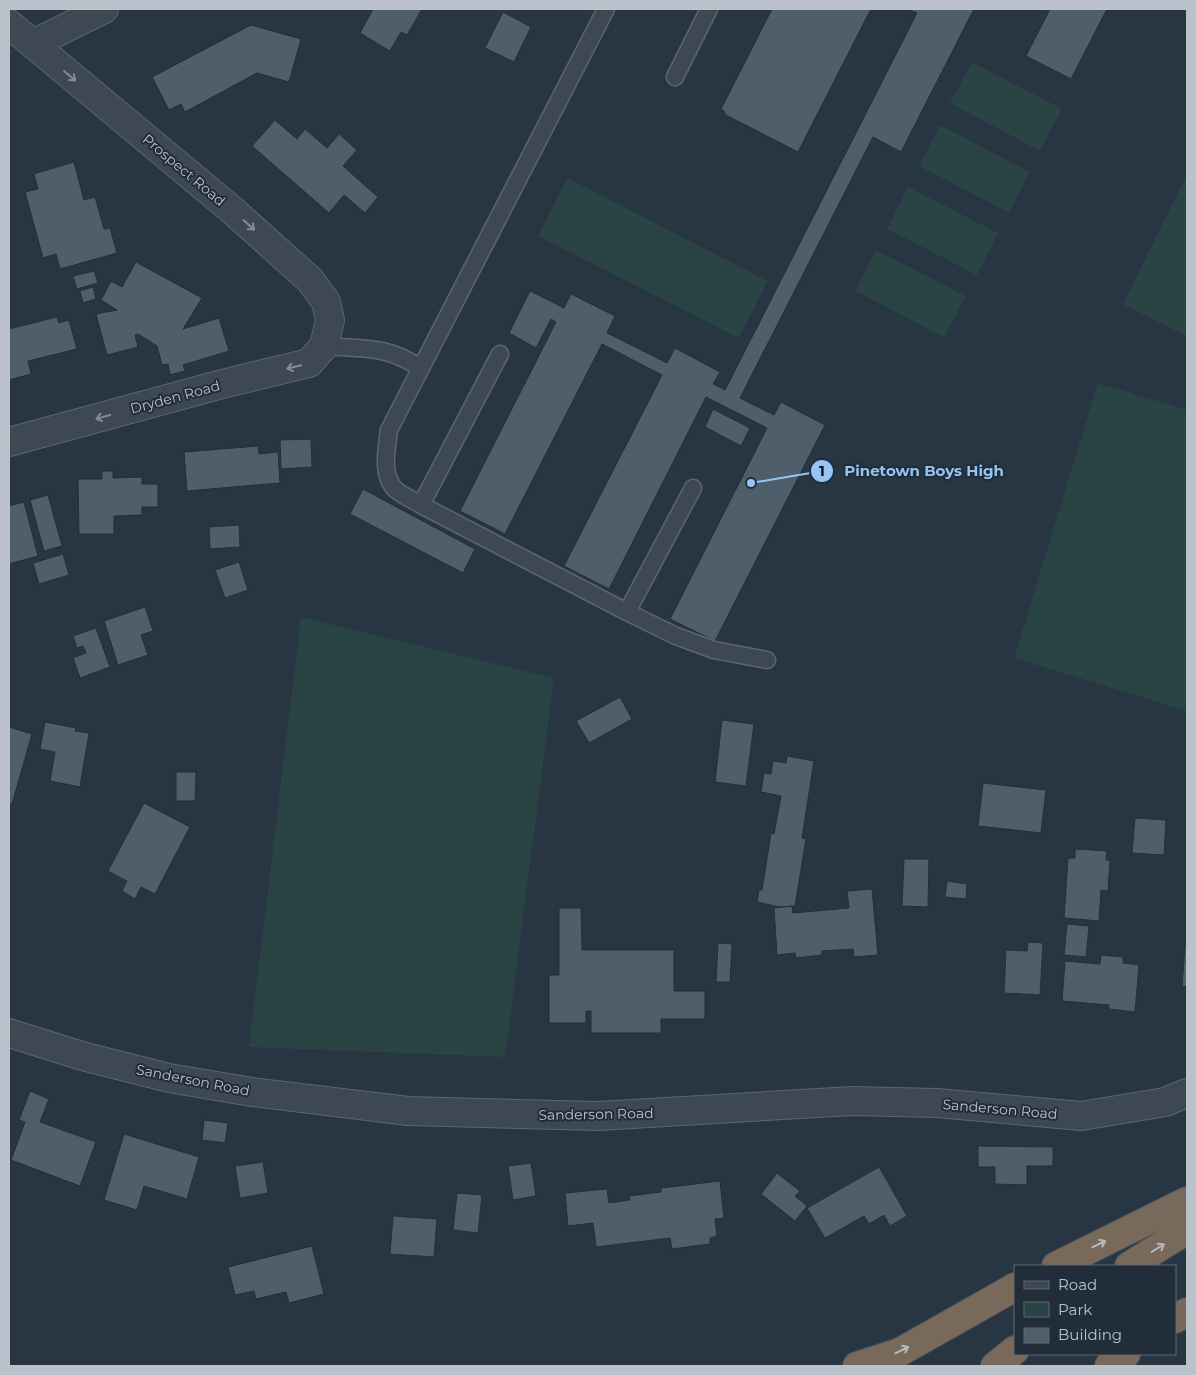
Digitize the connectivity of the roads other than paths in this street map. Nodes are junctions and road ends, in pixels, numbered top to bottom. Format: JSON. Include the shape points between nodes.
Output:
{"nodes":[{"id":1,"x":104,"y":9,"type":"edge"},
{"id":2,"x":606,"y":9,"type":"edge"},
{"id":3,"x":709,"y":9,"type":"edge"},
{"id":4,"x":9,"y":24,"type":"edge"},
{"id":5,"x":33,"y":44,"type":"junction"},
{"id":6,"x":674,"y":77,"type":"dead end"},
{"id":7,"x":326,"y":341,"type":"junction"},
{"id":8,"x":500,"y":354,"type":"dead end"},
{"id":9,"x":420,"y":368,"type":"junction"},
{"id":10,"x":9,"y":442,"type":"edge"},
{"id":11,"x":693,"y":488,"type":"dead end"},
{"id":12,"x":422,"y":504,"type":"junction"},
{"id":13,"x":627,"y":612,"type":"junction"},
{"id":14,"x":767,"y":660,"type":"dead end"},
{"id":15,"x":9,"y":1033,"type":"edge"},
{"id":16,"x":1187,"y":1093,"type":"edge"},
{"id":17,"x":1187,"y":1201,"type":"edge"},
{"id":18,"x":1187,"y":1230,"type":"edge"},
{"id":19,"x":1058,"y":1265,"type":"edge"},
{"id":20,"x":1131,"y":1265,"type":"edge"},
{"id":21,"x":1014,"y":1288,"type":"edge"},
{"id":22,"x":1187,"y":1312,"type":"edge"},
{"id":23,"x":1176,"y":1318,"type":"edge"},
{"id":24,"x":1014,"y":1351,"type":"edge"},
{"id":25,"x":1125,"y":1355,"type":"edge"},
{"id":26,"x":857,"y":1366,"type":"edge"},
{"id":27,"x":995,"y":1366,"type":"edge"},
{"id":28,"x":1109,"y":1366,"type":"edge"}],
"edges":[{"from":1,"to":5,"type":"street"},
{"from":2,"to":9,"type":"lane"},
{"from":3,"to":6,"type":"lane"},
{"from":4,"to":5,"type":"street","name":"Prospect Road"},
{"from":5,"to":7,"type":"street","name":"Prospect Road","one_way":true,"via":[[232,210],[310,280],[326,302],[330,320]]},
{"from":7,"to":9,"type":"lane","via":[[384,350],[402,356]]},
{"from":7,"to":10,"type":"street","name":"Dryden Road","one_way":true,"via":[[309,363]]},
{"from":8,"to":12,"type":"lane"},
{"from":9,"to":12,"type":"lane","via":[[389,430],[386,457],[387,472],[394,488]]},
{"from":11,"to":13,"type":"lane"},
{"from":12,"to":13,"type":"lane"},
{"from":13,"to":14,"type":"lane","via":[[714,650]]},
{"from":15,"to":16,"type":"street","name":"Sanderson Road","via":[[169,1078],[252,1092],[408,1111],[598,1116],[852,1101],[937,1103],[1080,1116],[1165,1102]]},
{"from":19,"to":17,"type":"highway","one_way":true},
{"from":20,"to":18,"type":"highway","one_way":true},
{"from":26,"to":21,"type":"highway","one_way":true,"via":[[900,1352]]},
{"from":22,"to":23,"type":"highway"},
{"from":24,"to":27,"type":"highway"},
{"from":25,"to":28,"type":"highway"}]}
